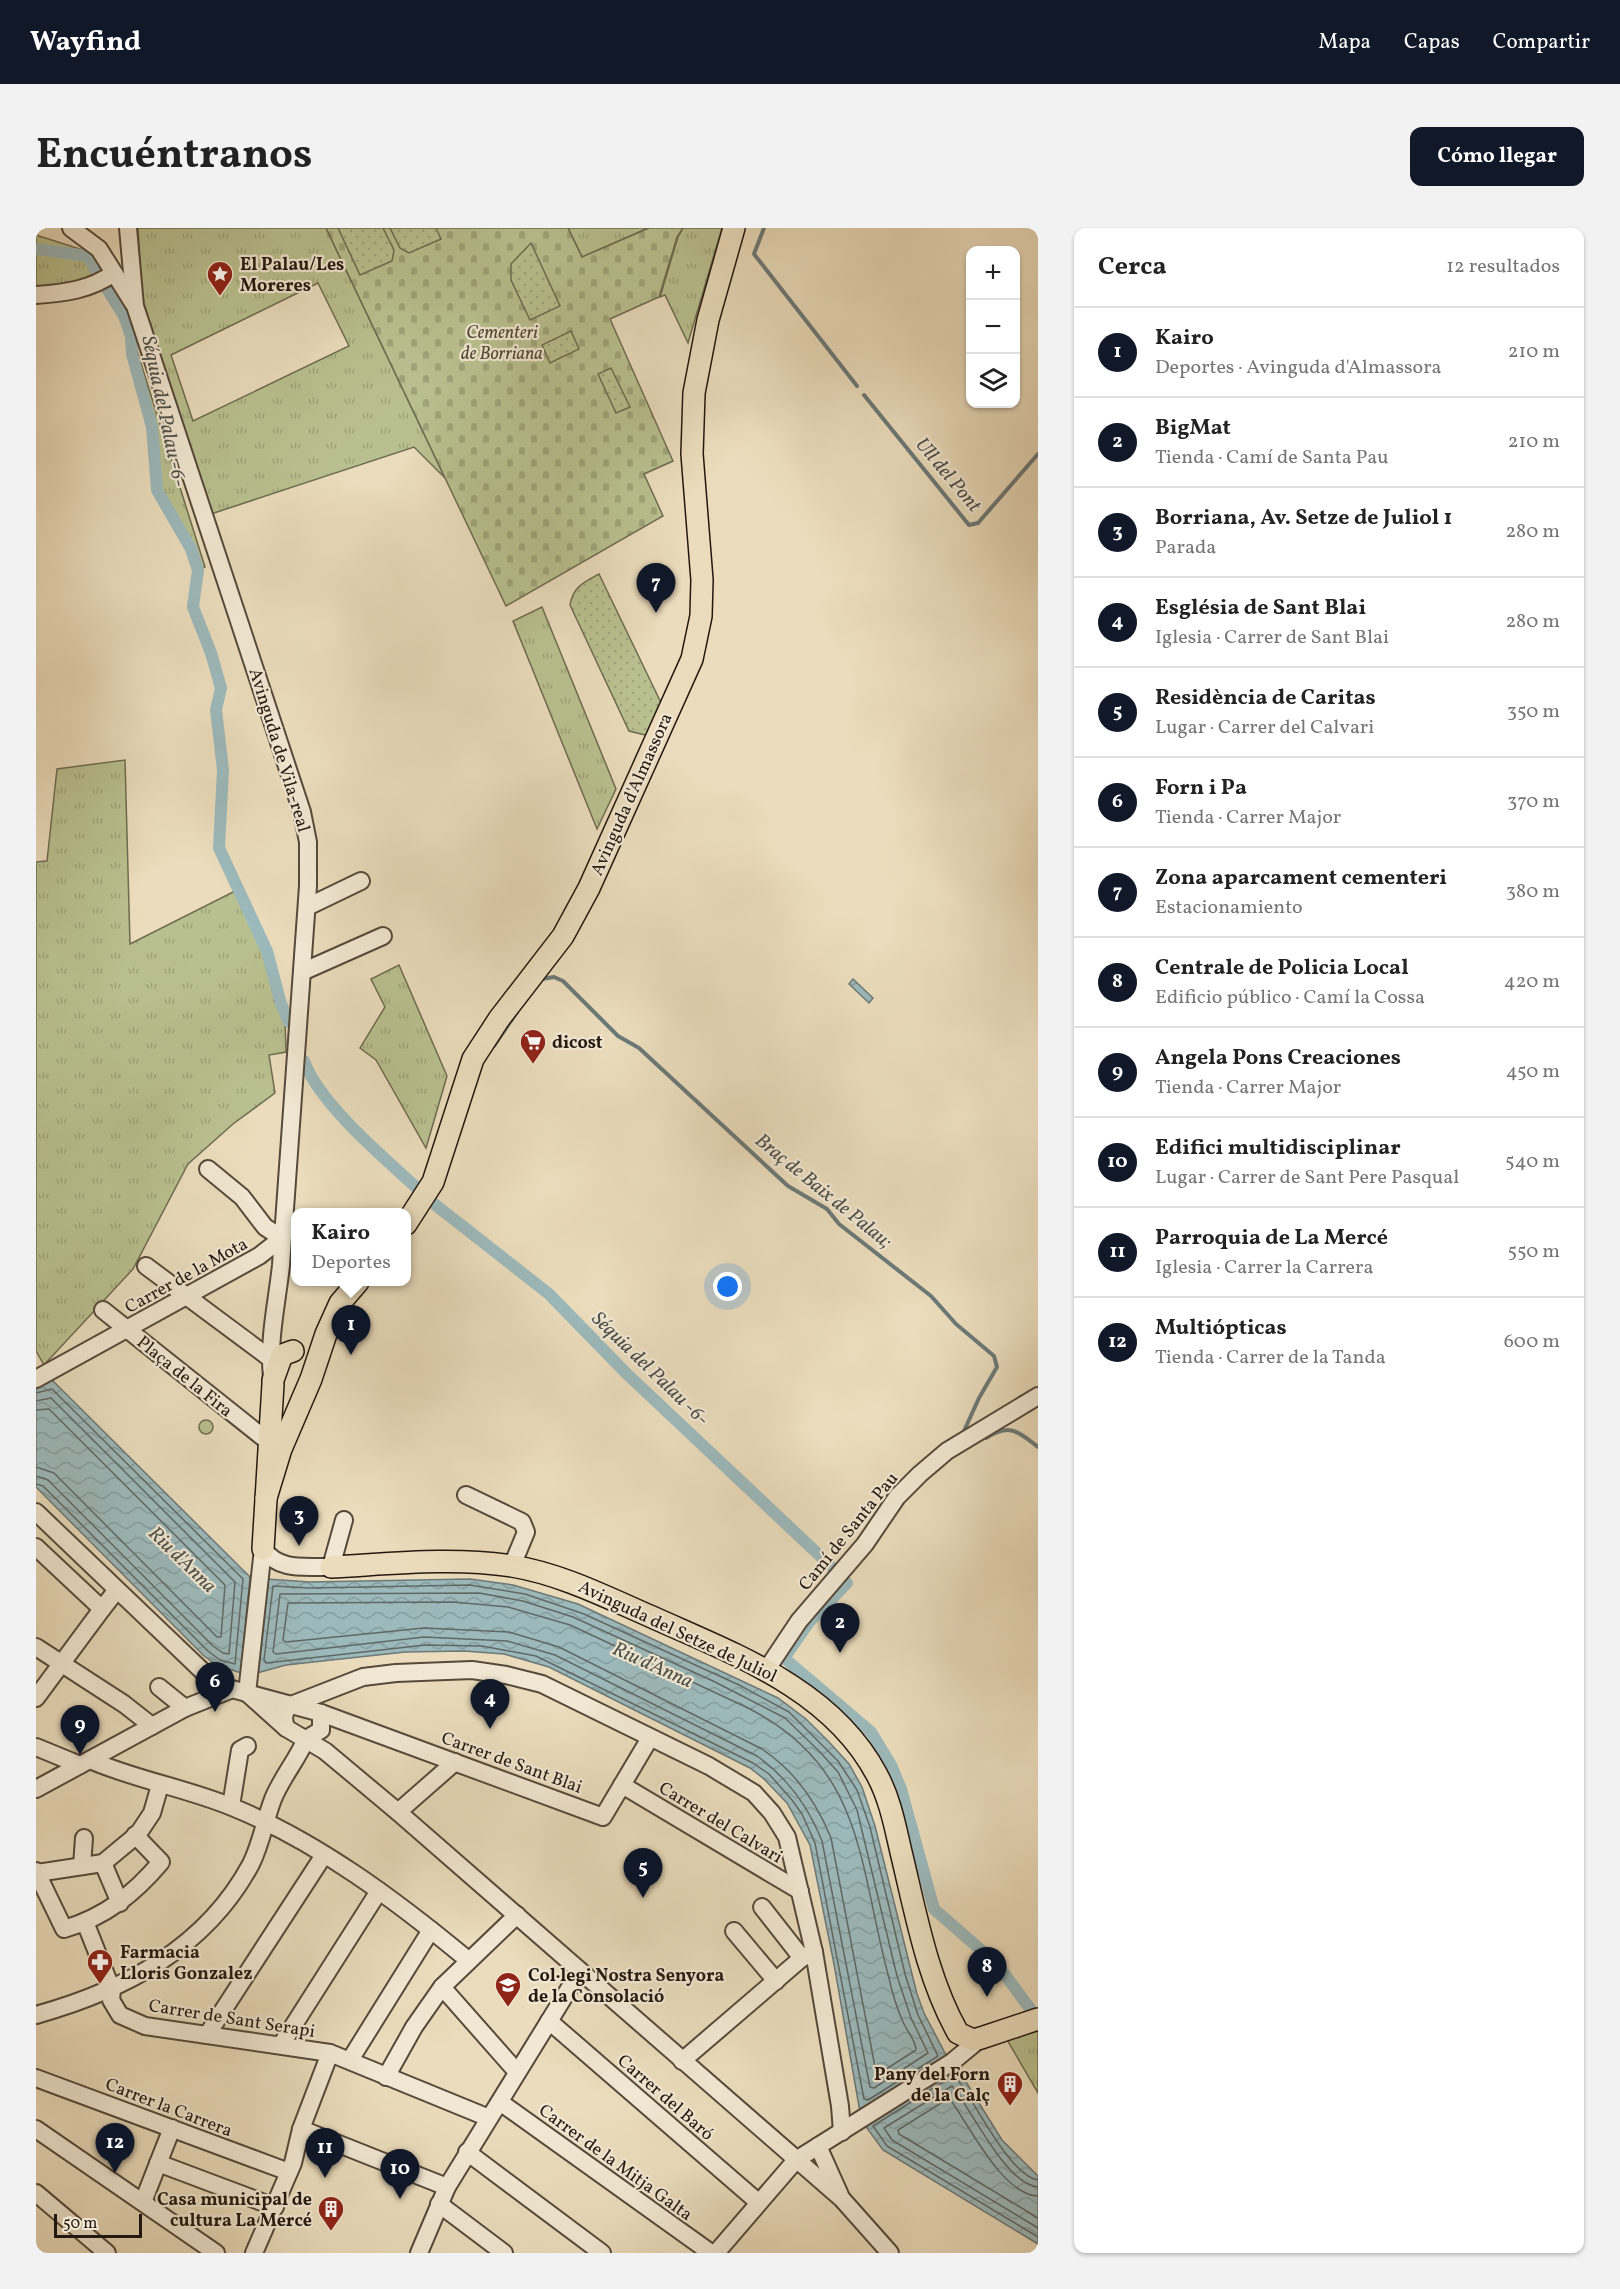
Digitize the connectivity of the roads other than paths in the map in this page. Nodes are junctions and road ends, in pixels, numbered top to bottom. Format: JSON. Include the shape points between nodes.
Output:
{"nodes":[{"id":1,"x":71,"y":228,"type":"edge"},
{"id":2,"x":128,"y":228,"type":"edge"},
{"id":3,"x":734,"y":228,"type":"edge"},
{"id":4,"x":747,"y":228,"type":"edge"},
{"id":5,"x":114,"y":273,"type":"junction"},
{"id":6,"x":36,"y":295,"type":"edge"},
{"id":7,"x":135,"y":306,"type":"junction"},
{"id":8,"x":708,"y":320,"type":"junction"},
{"id":9,"x":361,"y":881,"type":"dead end"},
{"id":10,"x":307,"y":907,"type":"junction"},
{"id":11,"x":383,"y":936,"type":"dead end"},
{"id":12,"x":302,"y":972,"type":"junction"},
{"id":13,"x":208,"y":1169,"type":"dead end"},
{"id":14,"x":411,"y":1216,"type":"edge"},
{"id":15,"x":282,"y":1238,"type":"junction"},
{"id":16,"x":264,"y":1253,"type":"junction"},
{"id":17,"x":281,"y":1265,"type":"junction"},
{"id":18,"x":146,"y":1266,"type":"dead end"},
{"id":19,"x":354,"y":1286,"type":"edge"},
{"id":20,"x":187,"y":1296,"type":"junction"},
{"id":21,"x":103,"y":1310,"type":"dead end"},
{"id":22,"x":276,"y":1318,"type":"junction"},
{"id":23,"x":127,"y":1330,"type":"junction"},
{"id":24,"x":326,"y":1335,"type":"junction"},
{"id":25,"x":294,"y":1351,"type":"junction"},
{"id":26,"x":272,"y":1374,"type":"junction"},
{"id":27,"x":42,"y":1376,"type":"edge"},
{"id":28,"x":306,"y":1388,"type":"junction"},
{"id":29,"x":1038,"y":1396,"type":"edge"},
{"id":30,"x":275,"y":1446,"type":"junction"},
{"id":31,"x":466,"y":1495,"type":"dead end"},
{"id":32,"x":36,"y":1512,"type":"edge"},
{"id":33,"x":344,"y":1520,"type":"dead end"},
{"id":34,"x":36,"y":1547,"type":"edge"},
{"id":35,"x":263,"y":1549,"type":"junction"},
{"id":36,"x":512,"y":1566,"type":"junction"},
{"id":37,"x":331,"y":1567,"type":"junction"},
{"id":38,"x":116,"y":1591,"type":"junction"},
{"id":39,"x":102,"y":1610,"type":"junction"},
{"id":40,"x":36,"y":1647,"type":"edge"},
{"id":41,"x":62,"y":1663,"type":"junction"},
{"id":42,"x":767,"y":1669,"type":"junction"},
{"id":43,"x":159,"y":1687,"type":"dead end"},
{"id":44,"x":239,"y":1691,"type":"junction"},
{"id":45,"x":36,"y":1698,"type":"edge"},
{"id":46,"x":291,"y":1705,"type":"junction"},
{"id":47,"x":185,"y":1708,"type":"junction"},
{"id":48,"x":321,"y":1713,"type":"junction"},
{"id":49,"x":152,"y":1726,"type":"junction"},
{"id":50,"x":286,"y":1728,"type":"junction"},
{"id":51,"x":650,"y":1737,"type":"junction"},
{"id":52,"x":306,"y":1739,"type":"junction"},
{"id":53,"x":36,"y":1746,"type":"edge"},
{"id":54,"x":247,"y":1746,"type":"dead end"},
{"id":55,"x":85,"y":1762,"type":"junction"},
{"id":56,"x":455,"y":1762,"type":"junction"},
{"id":57,"x":160,"y":1785,"type":"junction"},
{"id":58,"x":622,"y":1785,"type":"junction"},
{"id":59,"x":36,"y":1789,"type":"edge"},
{"id":60,"x":231,"y":1806,"type":"junction"},
{"id":61,"x":398,"y":1812,"type":"junction"},
{"id":62,"x":265,"y":1823,"type":"junction"},
{"id":63,"x":135,"y":1835,"type":"junction"},
{"id":64,"x":84,"y":1838,"type":"dead end"},
{"id":65,"x":324,"y":1856,"type":"junction"},
{"id":66,"x":103,"y":1863,"type":"junction"},
{"id":67,"x":82,"y":1866,"type":"junction"},
{"id":68,"x":36,"y":1872,"type":"edge"},
{"id":69,"x":379,"y":1891,"type":"junction"},
{"id":70,"x":800,"y":1891,"type":"junction"},
{"id":71,"x":120,"y":1903,"type":"junction"},
{"id":72,"x":762,"y":1907,"type":"dead end"},
{"id":73,"x":517,"y":1915,"type":"junction"},
{"id":74,"x":86,"y":1923,"type":"junction"},
{"id":75,"x":432,"y":1930,"type":"junction"},
{"id":76,"x":734,"y":1931,"type":"dead end"},
{"id":77,"x":808,"y":1955,"type":"junction"},
{"id":78,"x":468,"y":1960,"type":"junction"},
{"id":79,"x":580,"y":1971,"type":"junction"},
{"id":80,"x":776,"y":1981,"type":"junction"},
{"id":81,"x":442,"y":1987,"type":"junction"},
{"id":82,"x":112,"y":1990,"type":"junction"},
{"id":83,"x":36,"y":2015,"type":"edge"},
{"id":84,"x":1038,"y":2019,"type":"edge"},
{"id":85,"x":549,"y":2021,"type":"junction"},
{"id":86,"x":958,"y":2033,"type":"junction"},
{"id":87,"x":207,"y":2035,"type":"junction"},
{"id":88,"x":981,"y":2038,"type":"junction"},
{"id":89,"x":281,"y":2045,"type":"junction"},
{"id":90,"x":330,"y":2053,"type":"junction"},
{"id":91,"x":350,"y":2060,"type":"junction"},
{"id":92,"x":954,"y":2060,"type":"junction"},
{"id":93,"x":682,"y":2061,"type":"junction"},
{"id":94,"x":517,"y":2072,"type":"junction"},
{"id":95,"x":386,"y":2077,"type":"junction"},
{"id":96,"x":36,"y":2078,"type":"edge"},
{"id":97,"x":500,"y":2102,"type":"junction"},
{"id":98,"x":489,"y":2118,"type":"junction"},
{"id":99,"x":172,"y":2128,"type":"junction"},
{"id":100,"x":36,"y":2129,"type":"edge"},
{"id":101,"x":301,"y":2129,"type":"junction"},
{"id":102,"x":842,"y":2132,"type":"junction"},
{"id":103,"x":818,"y":2146,"type":"junction"},
{"id":104,"x":467,"y":2152,"type":"junction"},
{"id":105,"x":796,"y":2160,"type":"junction"},
{"id":106,"x":158,"y":2163,"type":"junction"},
{"id":107,"x":289,"y":2172,"type":"junction"},
{"id":108,"x":447,"y":2187,"type":"junction"},
{"id":109,"x":36,"y":2193,"type":"edge"},
{"id":110,"x":842,"y":2199,"type":"junction"},
{"id":111,"x":143,"y":2202,"type":"junction"},
{"id":112,"x":758,"y":2202,"type":"junction"},
{"id":113,"x":439,"y":2204,"type":"junction"},
{"id":114,"x":275,"y":2207,"type":"junction"},
{"id":115,"x":208,"y":2251,"type":"edge"},
{"id":116,"x":107,"y":2253,"type":"edge"},
{"id":117,"x":255,"y":2253,"type":"edge"},
{"id":118,"x":419,"y":2253,"type":"edge"},
{"id":119,"x":504,"y":2253,"type":"edge"},
{"id":120,"x":602,"y":2253,"type":"edge"},
{"id":121,"x":711,"y":2253,"type":"edge"},
{"id":122,"x":716,"y":2253,"type":"edge"},
{"id":123,"x":890,"y":2253,"type":"edge"}],
"edges":[{"from":1,"to":5,"type":"street","name":"Avinguda de Vila-real","via":[[99,249]]},
{"from":2,"to":7,"type":"street","name":"Avinguda de Vila-real"},
{"from":3,"to":8,"type":"main road","name":"Avinguda d'Almassora"},
{"from":4,"to":8,"type":"main road","name":"Avinguda d'Almassora"},
{"from":5,"to":6,"type":"street","via":[[96,286]]},
{"from":5,"to":7,"type":"street","name":"Avinguda de Vila-real"},
{"from":7,"to":10,"type":"street","name":"Avinguda de Vila-real","via":[[302,812],[308,842]]},
{"from":8,"to":14,"type":"main road","name":"Avinguda d'Almassora","via":[[694,393],[692,454],[702,580],[701,616],[692,659],[563,936],[473,1059],[433,1182]]},
{"from":9,"to":10,"type":"street"},
{"from":10,"to":12,"type":"street","name":"Avinguda de Vila-real"},
{"from":11,"to":12,"type":"street"},
{"from":12,"to":15,"type":"street","name":"Avinguda de Vila-real"},
{"from":13,"to":15,"type":"street","via":[[242,1197],[265,1227]]},
{"from":15,"to":16,"type":"street","name":"Carrer de la Mota"},
{"from":15,"to":17,"type":"street","name":"Avinguda de Vila-real"},
{"from":16,"to":17,"type":"street","name":"Carrer de la Mota"},
{"from":16,"to":20,"type":"street","name":"Carrer de la Mota"},
{"from":17,"to":22,"type":"street","name":"Avinguda de Vila-real"},
{"from":18,"to":20,"type":"street"},
{"from":19,"to":24,"type":"main road","via":[[340,1303]]},
{"from":20,"to":23,"type":"street","name":"Carrer de la Mota"},
{"from":20,"to":26,"type":"street"},
{"from":21,"to":23,"type":"street"},
{"from":22,"to":25,"type":"street","name":"Avinguda de Vila-real","via":[[281,1338]]},
{"from":22,"to":26,"type":"street","name":"Avinguda de Vila-real","via":[[271,1332]]},
{"from":23,"to":27,"type":"street","name":"Plaça de la Fira"},
{"from":23,"to":30,"type":"street","name":"Plaça de la Fira"},
{"from":24,"to":25,"type":"main road","via":[[315,1345]]},
{"from":24,"to":28,"type":"main road"},
{"from":25,"to":26,"type":"main road","name":"Avinguda de Vila-real","via":[[282,1356]]},
{"from":25,"to":28,"type":"main road","name":"Avinguda de Vila-real","via":[[306,1359]]},
{"from":26,"to":28,"type":"main road","via":[[278,1394],[285,1399]]},
{"from":26,"to":30,"type":"main road","name":"Avinguda de Vila-real"},
{"from":28,"to":30,"type":"main road"},
{"from":29,"to":42,"type":"street","name":"Camí de Santa Pau","via":[[947,1451],[897,1497]]},
{"from":30,"to":35,"type":"main road"},
{"from":31,"to":36,"type":"street","via":[[522,1522],[526,1532]]},
{"from":32,"to":38,"type":"street"},
{"from":33,"to":37,"type":"street"},
{"from":34,"to":39,"type":"street"},
{"from":35,"to":37,"type":"street","name":"Avinguda del Setze de Juliol","via":[[271,1561],[282,1565]]},
{"from":35,"to":44,"type":"street","via":[[249,1674]]},
{"from":36,"to":37,"type":"main road","name":"Avinguda del Setze de Juliol","via":[[454,1561]]},
{"from":36,"to":42,"type":"main road","name":"Avinguda del Setze de Juliol","via":[[568,1580]]},
{"from":38,"to":39,"type":"street"},
{"from":38,"to":44,"type":"street","via":[[204,1676],[217,1685]]},
{"from":39,"to":41,"type":"street"},
{"from":40,"to":41,"type":"street"},
{"from":41,"to":45,"type":"street"},
{"from":41,"to":49,"type":"street"},
{"from":42,"to":86,"type":"main road","name":"Avinguda del Setze de Juliol","via":[[839,1724],[877,1774],[892,1814],[929,1967]]},
{"from":43,"to":47,"type":"street"},
{"from":44,"to":46,"type":"street"},
{"from":44,"to":47,"type":"street"},
{"from":44,"to":50,"type":"street"},
{"from":46,"to":48,"type":"street"},
{"from":46,"to":50,"type":"street","via":[[283,1719]]},
{"from":46,"to":51,"type":"street","via":[[362,1677],[472,1670],[542,1684]]},
{"from":47,"to":49,"type":"street"},
{"from":48,"to":52,"type":"street","via":[[321,1730]]},
{"from":48,"to":56,"type":"street","name":"Carrer de Sant Blai"},
{"from":49,"to":55,"type":"street"},
{"from":50,"to":52,"type":"street"},
{"from":51,"to":58,"type":"street","name":"Carrer de Sant Blai"},
{"from":51,"to":70,"type":"street","via":[[754,1793],[788,1837]]},
{"from":52,"to":61,"type":"street"},
{"from":52,"to":62,"type":"street","via":[[299,1757],[279,1785]]},
{"from":53,"to":55,"type":"street"},
{"from":54,"to":60,"type":"street","via":[[240,1750]]},
{"from":55,"to":57,"type":"street"},
{"from":55,"to":59,"type":"street"},
{"from":56,"to":58,"type":"street","name":"Carrer de Sant Blai","via":[[603,1817]]},
{"from":56,"to":61,"type":"street"},
{"from":57,"to":60,"type":"street"},
{"from":57,"to":63,"type":"street","via":[[152,1814]]},
{"from":58,"to":70,"type":"street","name":"Carrer del Calvari"},
{"from":60,"to":62,"type":"street"},
{"from":61,"to":73,"type":"street"},
{"from":62,"to":65,"type":"street"},
{"from":62,"to":82,"type":"street","via":[[252,1861],[230,1900],[160,1963]]},
{"from":63,"to":66,"type":"street"},
{"from":63,"to":71,"type":"street","via":[[162,1862],[140,1888]]},
{"from":64,"to":67,"type":"street"},
{"from":65,"to":69,"type":"street"},
{"from":65,"to":87,"type":"street"},
{"from":66,"to":67,"type":"street"},
{"from":66,"to":71,"type":"street"},
{"from":67,"to":68,"type":"street"},
{"from":68,"to":74,"type":"street","via":[[64,1929]]},
{"from":69,"to":75,"type":"street"},
{"from":69,"to":89,"type":"street"},
{"from":70,"to":77,"type":"street"},
{"from":71,"to":74,"type":"street"},
{"from":72,"to":77,"type":"street"},
{"from":73,"to":78,"type":"street"},
{"from":73,"to":79,"type":"street"},
{"from":74,"to":82,"type":"street","name":"Carrer de Sant Serapi"},
{"from":75,"to":78,"type":"street"},
{"from":75,"to":91,"type":"street"},
{"from":76,"to":80,"type":"street"},
{"from":77,"to":80,"type":"street"},
{"from":77,"to":102,"type":"street"},
{"from":78,"to":81,"type":"street"},
{"from":79,"to":85,"type":"street"},
{"from":79,"to":93,"type":"street"},
{"from":80,"to":93,"type":"street"},
{"from":81,"to":94,"type":"street"},
{"from":81,"to":95,"type":"street"},
{"from":82,"to":83,"type":"street"},
{"from":82,"to":87,"type":"street","name":"Carrer de Sant Serapi","via":[[111,2000],[120,2015],[145,2026]]},
{"from":84,"to":88,"type":"main road"},
{"from":85,"to":94,"type":"street"},
{"from":85,"to":112,"type":"street","name":"Carrer del Baró"},
{"from":86,"to":88,"type":"main road","via":[[973,2040]]},
{"from":86,"to":92,"type":"street","name":"Avinguda del Setze de Juliol"},
{"from":87,"to":89,"type":"street","name":"Carrer de Sant Serapi"},
{"from":88,"to":92,"type":"street"},
{"from":89,"to":90,"type":"street","name":"Carrer de Sant Serapi"},
{"from":90,"to":91,"type":"street","name":"Carrer de Sant Serapi"},
{"from":90,"to":101,"type":"street"},
{"from":91,"to":95,"type":"street","name":"Carrer de Sant Serapi"},
{"from":92,"to":102,"type":"street"},
{"from":93,"to":105,"type":"street"},
{"from":94,"to":97,"type":"street"},
{"from":95,"to":98,"type":"street","name":"Carrer de Sant Serapi"},
{"from":96,"to":99,"type":"street","name":"Carrer la Carrera"},
{"from":97,"to":98,"type":"street"},
{"from":97,"to":121,"type":"street","name":"Carrer de la Mitja Galta"},
{"from":98,"to":104,"type":"street"},
{"from":99,"to":106,"type":"street"},
{"from":99,"to":107,"type":"street","name":"Carrer la Carrera"},
{"from":100,"to":111,"type":"street"},
{"from":101,"to":107,"type":"street"},
{"from":101,"to":108,"type":"street"},
{"from":102,"to":103,"type":"street"},
{"from":103,"to":105,"type":"street"},
{"from":103,"to":110,"type":"street"},
{"from":104,"to":108,"type":"street"},
{"from":104,"to":120,"type":"street"},
{"from":105,"to":110,"type":"street"},
{"from":105,"to":112,"type":"street"},
{"from":106,"to":111,"type":"street"},
{"from":106,"to":114,"type":"street"},
{"from":107,"to":114,"type":"street"},
{"from":108,"to":113,"type":"street"},
{"from":109,"to":116,"type":"street"},
{"from":110,"to":123,"type":"street"},
{"from":111,"to":115,"type":"street"},
{"from":112,"to":122,"type":"street"},
{"from":113,"to":118,"type":"street"},
{"from":113,"to":119,"type":"street"},
{"from":114,"to":117,"type":"street"}]}
